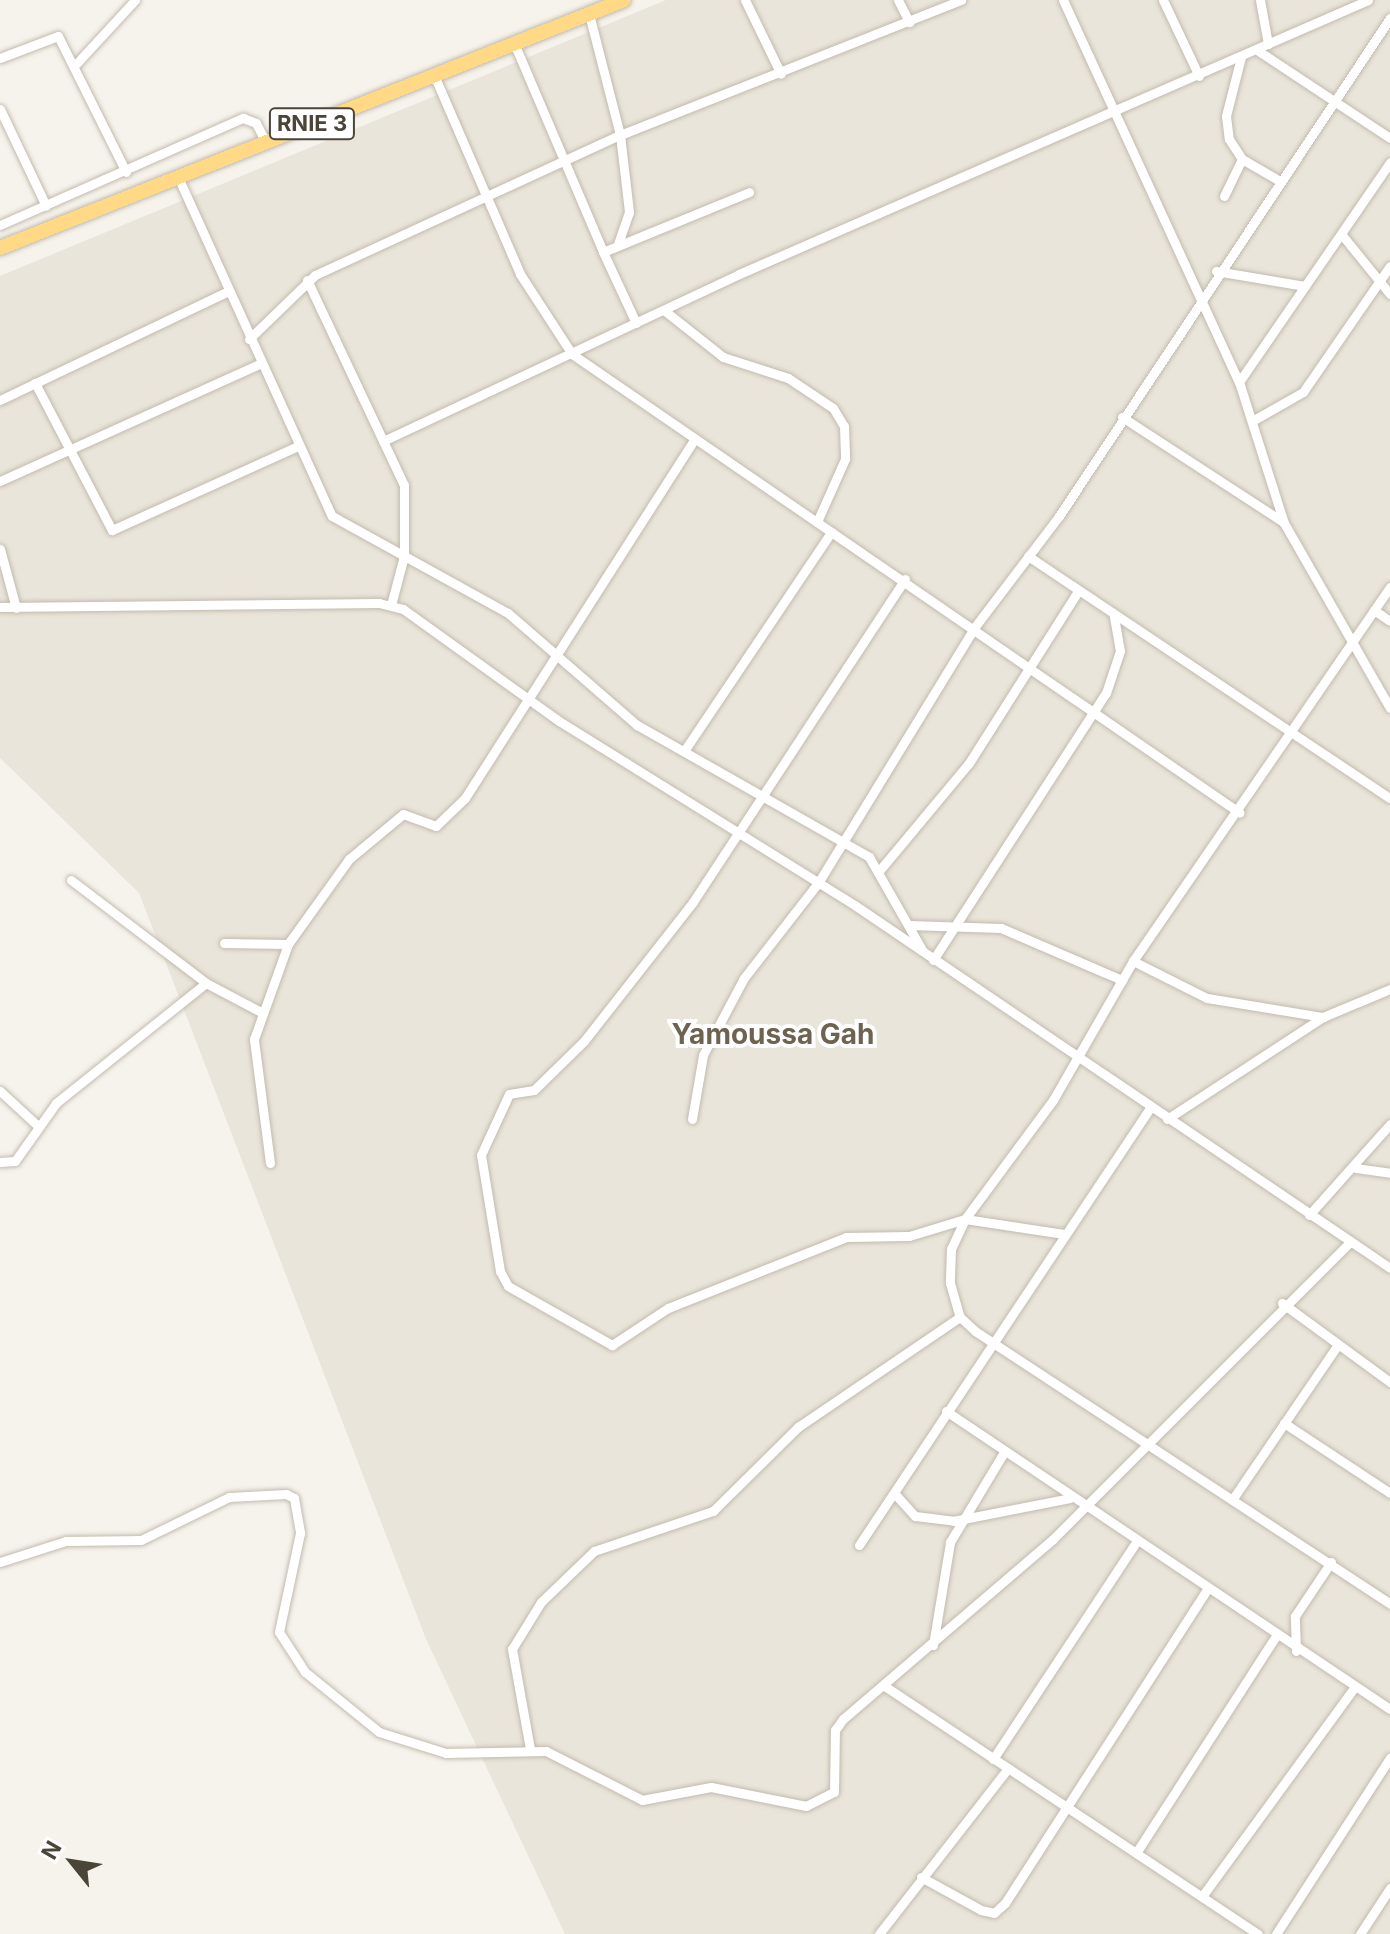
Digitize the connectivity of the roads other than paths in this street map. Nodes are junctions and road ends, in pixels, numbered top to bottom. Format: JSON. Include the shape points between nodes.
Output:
{"nodes":[{"id":1,"x":135,"y":0,"type":"edge"},
{"id":2,"x":624,"y":0,"type":"edge"},
{"id":3,"x":745,"y":0,"type":"edge"},
{"id":4,"x":898,"y":0,"type":"edge"},
{"id":5,"x":961,"y":0,"type":"edge"},
{"id":6,"x":1063,"y":0,"type":"edge"},
{"id":7,"x":1163,"y":0,"type":"edge"},
{"id":8,"x":1260,"y":0,"type":"edge"},
{"id":9,"x":1368,"y":0,"type":"edge"},
{"id":10,"x":589,"y":14,"type":"junction"},
{"id":11,"x":1390,"y":18,"type":"edge"},
{"id":12,"x":909,"y":22,"type":"junction"},
{"id":13,"x":514,"y":43,"type":"junction"},
{"id":14,"x":1268,"y":44,"type":"junction"},
{"id":15,"x":1257,"y":50,"type":"junction"},
{"id":16,"x":1241,"y":57,"type":"junction"},
{"id":17,"x":0,"y":58,"type":"edge"},
{"id":18,"x":76,"y":64,"type":"junction"},
{"id":19,"x":781,"y":74,"type":"junction"},
{"id":20,"x":434,"y":75,"type":"junction"},
{"id":21,"x":1199,"y":76,"type":"junction"},
{"id":22,"x":1333,"y":101,"type":"junction"},
{"id":23,"x":1115,"y":107,"type":"junction"},
{"id":24,"x":0,"y":109,"type":"edge"},
{"id":25,"x":620,"y":135,"type":"junction"},
{"id":26,"x":1390,"y":138,"type":"edge"},
{"id":27,"x":266,"y":143,"type":"junction"},
{"id":28,"x":1242,"y":159,"type":"junction"},
{"id":29,"x":1390,"y":162,"type":"edge"},
{"id":30,"x":563,"y":163,"type":"junction"},
{"id":31,"x":126,"y":172,"type":"junction"},
{"id":32,"x":178,"y":177,"type":"junction"},
{"id":33,"x":1280,"y":181,"type":"junction"},
{"id":34,"x":749,"y":192,"type":"dead end"},
{"id":35,"x":483,"y":196,"type":"junction"},
{"id":36,"x":1224,"y":196,"type":"dead end"},
{"id":37,"x":46,"y":206,"type":"junction"},
{"id":38,"x":0,"y":225,"type":"edge"},
{"id":39,"x":1342,"y":235,"type":"junction"},
{"id":40,"x":618,"y":244,"type":"junction"},
{"id":41,"x":0,"y":248,"type":"edge"},
{"id":42,"x":603,"y":252,"type":"junction"},
{"id":43,"x":1390,"y":266,"type":"edge"},
{"id":44,"x":1216,"y":271,"type":"junction"},
{"id":45,"x":307,"y":280,"type":"junction"},
{"id":46,"x":1379,"y":281,"type":"junction"},
{"id":47,"x":1305,"y":286,"type":"junction"},
{"id":48,"x":226,"y":292,"type":"junction"},
{"id":49,"x":1390,"y":294,"type":"edge"},
{"id":50,"x":1202,"y":295,"type":"junction"},
{"id":51,"x":665,"y":311,"type":"junction"},
{"id":52,"x":636,"y":323,"type":"junction"},
{"id":53,"x":249,"y":339,"type":"junction"},
{"id":54,"x":572,"y":354,"type":"junction"},
{"id":55,"x":261,"y":363,"type":"junction"},
{"id":56,"x":1239,"y":382,"type":"junction"},
{"id":57,"x":35,"y":383,"type":"junction"},
{"id":58,"x":0,"y":400,"type":"edge"},
{"id":59,"x":1122,"y":417,"type":"junction"},
{"id":60,"x":1252,"y":421,"type":"junction"},
{"id":61,"x":383,"y":441,"type":"junction"},
{"id":62,"x":693,"y":442,"type":"junction"},
{"id":63,"x":298,"y":446,"type":"junction"},
{"id":64,"x":68,"y":451,"type":"junction"},
{"id":65,"x":0,"y":481,"type":"edge"},
{"id":66,"x":817,"y":522,"type":"junction"},
{"id":67,"x":1284,"y":523,"type":"junction"},
{"id":68,"x":831,"y":532,"type":"junction"},
{"id":69,"x":0,"y":549,"type":"edge"},
{"id":70,"x":404,"y":556,"type":"junction"},
{"id":71,"x":1028,"y":556,"type":"junction"},
{"id":72,"x":905,"y":579,"type":"junction"},
{"id":73,"x":1390,"y":587,"type":"edge"},
{"id":74,"x":1078,"y":591,"type":"junction"},
{"id":75,"x":391,"y":605,"type":"junction"},
{"id":76,"x":0,"y":607,"type":"edge"},
{"id":77,"x":16,"y":608,"type":"junction"},
{"id":78,"x":1374,"y":610,"type":"junction"},
{"id":79,"x":1114,"y":616,"type":"junction"},
{"id":80,"x":1390,"y":621,"type":"edge"},
{"id":81,"x":974,"y":628,"type":"junction"},
{"id":82,"x":1353,"y":638,"type":"junction"},
{"id":83,"x":555,"y":650,"type":"junction"},
{"id":84,"x":1028,"y":672,"type":"junction"},
{"id":85,"x":532,"y":696,"type":"junction"},
{"id":86,"x":1390,"y":708,"type":"edge"},
{"id":87,"x":1093,"y":711,"type":"junction"},
{"id":88,"x":1293,"y":732,"type":"junction"},
{"id":89,"x":684,"y":751,"type":"junction"},
{"id":90,"x":759,"y":798,"type":"junction"},
{"id":91,"x":1390,"y":798,"type":"edge"},
{"id":92,"x":1240,"y":813,"type":"junction"},
{"id":93,"x":737,"y":833,"type":"junction"},
{"id":94,"x":842,"y":838,"type":"junction"},
{"id":95,"x":879,"y":871,"type":"junction"},
{"id":96,"x":71,"y":880,"type":"dead end"},
{"id":97,"x":818,"y":883,"type":"junction"},
{"id":98,"x":909,"y":925,"type":"junction"},
{"id":99,"x":952,"y":926,"type":"junction"},
{"id":100,"x":224,"y":943,"type":"dead end"},
{"id":101,"x":288,"y":944,"type":"junction"},
{"id":102,"x":924,"y":953,"type":"junction"},
{"id":103,"x":933,"y":960,"type":"junction"},
{"id":104,"x":1133,"y":961,"type":"junction"},
{"id":105,"x":1122,"y":980,"type":"junction"},
{"id":106,"x":206,"y":983,"type":"junction"},
{"id":107,"x":1390,"y":989,"type":"edge"},
{"id":108,"x":259,"y":1011,"type":"junction"},
{"id":109,"x":1323,"y":1017,"type":"junction"},
{"id":110,"x":1076,"y":1060,"type":"junction"},
{"id":111,"x":0,"y":1091,"type":"edge"},
{"id":112,"x":1150,"y":1108,"type":"junction"},
{"id":113,"x":692,"y":1119,"type":"dead end"},
{"id":114,"x":1167,"y":1119,"type":"junction"},
{"id":115,"x":1390,"y":1124,"type":"edge"},
{"id":116,"x":38,"y":1126,"type":"junction"},
{"id":117,"x":0,"y":1162,"type":"edge"},
{"id":118,"x":270,"y":1163,"type":"dead end"},
{"id":119,"x":1356,"y":1168,"type":"junction"},
{"id":120,"x":1390,"y":1173,"type":"edge"},
{"id":121,"x":1309,"y":1215,"type":"junction"},
{"id":122,"x":965,"y":1219,"type":"junction"},
{"id":123,"x":1064,"y":1234,"type":"junction"},
{"id":124,"x":1350,"y":1242,"type":"junction"},
{"id":125,"x":1390,"y":1268,"type":"edge"},
{"id":126,"x":1282,"y":1303,"type":"junction"},
{"id":127,"x":960,"y":1317,"type":"junction"},
{"id":128,"x":996,"y":1340,"type":"junction"},
{"id":129,"x":1337,"y":1346,"type":"junction"},
{"id":130,"x":1390,"y":1382,"type":"edge"},
{"id":131,"x":946,"y":1411,"type":"junction"},
{"id":132,"x":1284,"y":1423,"type":"junction"},
{"id":133,"x":1149,"y":1439,"type":"junction"},
{"id":134,"x":1004,"y":1452,"type":"junction"},
{"id":135,"x":1390,"y":1493,"type":"edge"},
{"id":136,"x":895,"y":1494,"type":"junction"},
{"id":137,"x":1234,"y":1497,"type":"junction"},
{"id":138,"x":1070,"y":1498,"type":"junction"},
{"id":139,"x":1084,"y":1507,"type":"junction"},
{"id":140,"x":961,"y":1519,"type":"junction"},
{"id":141,"x":1136,"y":1542,"type":"junction"},
{"id":142,"x":859,"y":1545,"type":"dead end"},
{"id":143,"x":0,"y":1562,"type":"edge"},
{"id":144,"x":1331,"y":1562,"type":"junction"},
{"id":145,"x":1208,"y":1588,"type":"junction"},
{"id":146,"x":1390,"y":1604,"type":"edge"},
{"id":147,"x":1275,"y":1637,"type":"junction"},
{"id":148,"x":933,"y":1645,"type":"junction"},
{"id":149,"x":1296,"y":1651,"type":"junction"},
{"id":150,"x":883,"y":1685,"type":"junction"},
{"id":151,"x":1354,"y":1688,"type":"junction"},
{"id":152,"x":1390,"y":1709,"type":"edge"},
{"id":153,"x":530,"y":1749,"type":"junction"},
{"id":154,"x":1390,"y":1758,"type":"edge"},
{"id":155,"x":993,"y":1759,"type":"junction"},
{"id":156,"x":1008,"y":1768,"type":"junction"},
{"id":157,"x":1067,"y":1808,"type":"junction"},
{"id":158,"x":1136,"y":1853,"type":"junction"},
{"id":159,"x":921,"y":1877,"type":"junction"},
{"id":160,"x":1390,"y":1888,"type":"edge"},
{"id":161,"x":1203,"y":1895,"type":"junction"},
{"id":162,"x":879,"y":1934,"type":"edge"},
{"id":163,"x":1258,"y":1934,"type":"edge"},
{"id":164,"x":1276,"y":1934,"type":"edge"},
{"id":165,"x":1360,"y":1934,"type":"edge"}],
"edges":[{"from":1,"to":18,"type":"street"},
{"from":2,"to":10,"type":"highway","number":"RNIE 3"},
{"from":3,"to":19,"type":"street"},
{"from":4,"to":12,"type":"street"},
{"from":5,"to":12,"type":"street"},
{"from":6,"to":23,"type":"street"},
{"from":7,"to":21,"type":"street"},
{"from":8,"to":14,"type":"street"},
{"from":9,"to":14,"type":"street"},
{"from":10,"to":13,"type":"highway","number":"RNIE 3"},
{"from":10,"to":25,"type":"street"},
{"from":11,"to":22,"type":"street"},
{"from":12,"to":19,"type":"street"},
{"from":13,"to":20,"type":"highway","number":"RNIE 3"},
{"from":13,"to":30,"type":"street"},
{"from":14,"to":15,"type":"street"},
{"from":15,"to":16,"type":"street"},
{"from":15,"to":22,"type":"street"},
{"from":16,"to":21,"type":"street"},
{"from":16,"to":28,"type":"street","via":[[1226,116]]},
{"from":17,"to":18,"type":"street","via":[[52,34]]},
{"from":18,"to":31,"type":"street"},
{"from":19,"to":25,"type":"street"},
{"from":20,"to":27,"type":"highway","number":"RNIE 3"},
{"from":20,"to":35,"type":"street"},
{"from":21,"to":23,"type":"street"},
{"from":22,"to":26,"type":"street"},
{"from":22,"to":33,"type":"street"},
{"from":23,"to":50,"type":"street"},
{"from":23,"to":51,"type":"street"},
{"from":24,"to":37,"type":"street"},
{"from":25,"to":30,"type":"street"},
{"from":25,"to":40,"type":"street","via":[[629,212]]},
{"from":27,"to":31,"type":"street","via":[[256,123],[243,118]]},
{"from":27,"to":32,"type":"highway","number":"RNIE 3"},
{"from":28,"to":33,"type":"street"},
{"from":28,"to":36,"type":"street"},
{"from":29,"to":39,"type":"street"},
{"from":30,"to":35,"type":"street"},
{"from":30,"to":42,"type":"street"},
{"from":31,"to":37,"type":"street"},
{"from":32,"to":41,"type":"highway","number":"RNIE 3"},
{"from":32,"to":48,"type":"street"},
{"from":33,"to":44,"type":"street"},
{"from":34,"to":40,"type":"street"},
{"from":35,"to":45,"type":"street"},
{"from":35,"to":54,"type":"street","via":[[532,297]]},
{"from":37,"to":38,"type":"street"},
{"from":39,"to":46,"type":"street"},
{"from":39,"to":47,"type":"street"},
{"from":40,"to":42,"type":"street"},
{"from":42,"to":52,"type":"street"},
{"from":43,"to":46,"type":"street"},
{"from":44,"to":47,"type":"street"},
{"from":44,"to":50,"type":"street"},
{"from":45,"to":53,"type":"street"},
{"from":45,"to":61,"type":"street"},
{"from":46,"to":49,"type":"street"},
{"from":46,"to":60,"type":"street","via":[[1303,392]]},
{"from":47,"to":56,"type":"street"},
{"from":48,"to":53,"type":"street"},
{"from":48,"to":57,"type":"street"},
{"from":50,"to":56,"type":"street"},
{"from":50,"to":59,"type":"street"},
{"from":51,"to":52,"type":"street"},
{"from":51,"to":66,"type":"street","via":[[723,357],[788,378],[833,408],[844,426],[845,459]]},
{"from":52,"to":54,"type":"street"},
{"from":53,"to":55,"type":"street"},
{"from":54,"to":61,"type":"street"},
{"from":54,"to":62,"type":"street"},
{"from":55,"to":63,"type":"street"},
{"from":55,"to":64,"type":"street"},
{"from":56,"to":60,"type":"street"},
{"from":57,"to":58,"type":"street"},
{"from":57,"to":64,"type":"street"},
{"from":59,"to":67,"type":"street"},
{"from":59,"to":71,"type":"street"},
{"from":60,"to":67,"type":"street"},
{"from":61,"to":70,"type":"street","via":[[404,485]]},
{"from":62,"to":66,"type":"street"},
{"from":62,"to":83,"type":"street"},
{"from":63,"to":64,"type":"street","via":[[119,530],[104,522]]},
{"from":63,"to":70,"type":"street","via":[[332,516]]},
{"from":64,"to":65,"type":"street"},
{"from":66,"to":68,"type":"street"},
{"from":67,"to":82,"type":"street"},
{"from":68,"to":72,"type":"street"},
{"from":68,"to":89,"type":"street"},
{"from":69,"to":77,"type":"street"},
{"from":70,"to":75,"type":"street"},
{"from":70,"to":83,"type":"street","via":[[508,613]]},
{"from":71,"to":74,"type":"street"},
{"from":71,"to":81,"type":"street"},
{"from":72,"to":81,"type":"street"},
{"from":72,"to":90,"type":"street"},
{"from":73,"to":78,"type":"street"},
{"from":74,"to":79,"type":"street"},
{"from":74,"to":84,"type":"street"},
{"from":75,"to":77,"type":"street"},
{"from":75,"to":85,"type":"street"},
{"from":76,"to":77,"type":"street"},
{"from":78,"to":80,"type":"street"},
{"from":78,"to":82,"type":"street"},
{"from":79,"to":87,"type":"street","via":[[1116,671]]},
{"from":79,"to":88,"type":"street"},
{"from":81,"to":84,"type":"street"},
{"from":81,"to":94,"type":"street"},
{"from":82,"to":86,"type":"street"},
{"from":82,"to":88,"type":"street"},
{"from":83,"to":85,"type":"street"},
{"from":83,"to":89,"type":"street","via":[[625,717]]},
{"from":84,"to":87,"type":"street"},
{"from":84,"to":95,"type":"street","via":[[938,806]]},
{"from":85,"to":93,"type":"street","via":[[559,721]]},
{"from":85,"to":101,"type":"street","via":[[444,821],[436,826],[403,814],[349,859]]},
{"from":87,"to":92,"type":"street"},
{"from":87,"to":99,"type":"street"},
{"from":88,"to":91,"type":"street"},
{"from":88,"to":92,"type":"street"},
{"from":89,"to":90,"type":"street"},
{"from":90,"to":93,"type":"street"},
{"from":90,"to":94,"type":"street"},
{"from":92,"to":104,"type":"street"},
{"from":93,"to":97,"type":"street"},
{"from":93,"to":122,"type":"street","via":[[693,902],[584,1041],[534,1090],[509,1094],[481,1155],[508,1286],[612,1345],[668,1308],[846,1237],[909,1236]]},
{"from":94,"to":95,"type":"street"},
{"from":94,"to":97,"type":"street"},
{"from":95,"to":98,"type":"street"},
{"from":96,"to":106,"type":"street"},
{"from":97,"to":102,"type":"street"},
{"from":97,"to":113,"type":"street","via":[[722,1018],[703,1055]]},
{"from":98,"to":99,"type":"street"},
{"from":98,"to":102,"type":"street"},
{"from":99,"to":103,"type":"street"},
{"from":99,"to":105,"type":"street","via":[[1001,928]]},
{"from":100,"to":101,"type":"street"},
{"from":101,"to":108,"type":"street"},
{"from":102,"to":103,"type":"street"},
{"from":103,"to":110,"type":"street"},
{"from":104,"to":105,"type":"street"},
{"from":104,"to":109,"type":"street","via":[[1219,1002]]},
{"from":105,"to":110,"type":"street"},
{"from":106,"to":108,"type":"street"},
{"from":106,"to":116,"type":"street","via":[[158,1016]]},
{"from":107,"to":109,"type":"street"},
{"from":108,"to":118,"type":"street","via":[[253,1069]]},
{"from":109,"to":114,"type":"street"},
{"from":110,"to":112,"type":"street"},
{"from":110,"to":122,"type":"street"},
{"from":111,"to":116,"type":"street"},
{"from":112,"to":114,"type":"street"},
{"from":112,"to":123,"type":"street"},
{"from":114,"to":121,"type":"street"},
{"from":115,"to":119,"type":"street"},
{"from":116,"to":117,"type":"street","via":[[15,1161]]},
{"from":119,"to":120,"type":"street"},
{"from":119,"to":121,"type":"street"},
{"from":121,"to":124,"type":"street"},
{"from":122,"to":123,"type":"street"},
{"from":122,"to":127,"type":"street","via":[[951,1249],[950,1283]]},
{"from":123,"to":128,"type":"street"},
{"from":124,"to":125,"type":"street"},
{"from":124,"to":126,"type":"street"},
{"from":126,"to":129,"type":"street"},
{"from":126,"to":133,"type":"street"},
{"from":127,"to":128,"type":"street"},
{"from":127,"to":153,"type":"street","via":[[798,1427],[713,1511],[594,1551],[541,1602],[512,1649]]},
{"from":128,"to":131,"type":"street"},
{"from":128,"to":133,"type":"street"},
{"from":129,"to":130,"type":"street"},
{"from":129,"to":132,"type":"street"},
{"from":131,"to":134,"type":"street"},
{"from":131,"to":136,"type":"street"},
{"from":132,"to":135,"type":"street"},
{"from":132,"to":137,"type":"street"},
{"from":133,"to":137,"type":"street"},
{"from":133,"to":139,"type":"street"},
{"from":134,"to":138,"type":"street"},
{"from":134,"to":140,"type":"street"},
{"from":136,"to":140,"type":"street","via":[[915,1516]]},
{"from":136,"to":142,"type":"street"},
{"from":137,"to":144,"type":"street"},
{"from":138,"to":139,"type":"street"},
{"from":138,"to":140,"type":"street"},
{"from":139,"to":141,"type":"street"},
{"from":139,"to":148,"type":"street"},
{"from":140,"to":148,"type":"street","via":[[939,1576]]},
{"from":141,"to":145,"type":"street"},
{"from":141,"to":155,"type":"street"},
{"from":143,"to":153,"type":"street","via":[[66,1541],[141,1540],[229,1497],[286,1494],[294,1498],[300,1533],[279,1632],[288,1655],[356,1716],[403,1745],[446,1753]]},
{"from":144,"to":146,"type":"street"},
{"from":144,"to":149,"type":"street","via":[[1295,1616]]},
{"from":145,"to":147,"type":"street"},
{"from":145,"to":157,"type":"street"},
{"from":147,"to":149,"type":"street"},
{"from":147,"to":158,"type":"street"},
{"from":148,"to":150,"type":"street"},
{"from":149,"to":151,"type":"street"},
{"from":150,"to":153,"type":"street","via":[[835,1730],[834,1792],[806,1806],[711,1787],[642,1800],[576,1762]]},
{"from":150,"to":155,"type":"street"},
{"from":151,"to":152,"type":"street"},
{"from":151,"to":161,"type":"street"},
{"from":154,"to":164,"type":"street"},
{"from":155,"to":156,"type":"street"},
{"from":156,"to":157,"type":"street"},
{"from":156,"to":159,"type":"street"},
{"from":157,"to":158,"type":"street"},
{"from":157,"to":159,"type":"street","via":[[994,1913]]},
{"from":158,"to":161,"type":"street"},
{"from":159,"to":162,"type":"street"},
{"from":160,"to":165,"type":"street"},
{"from":161,"to":163,"type":"street"}]}
